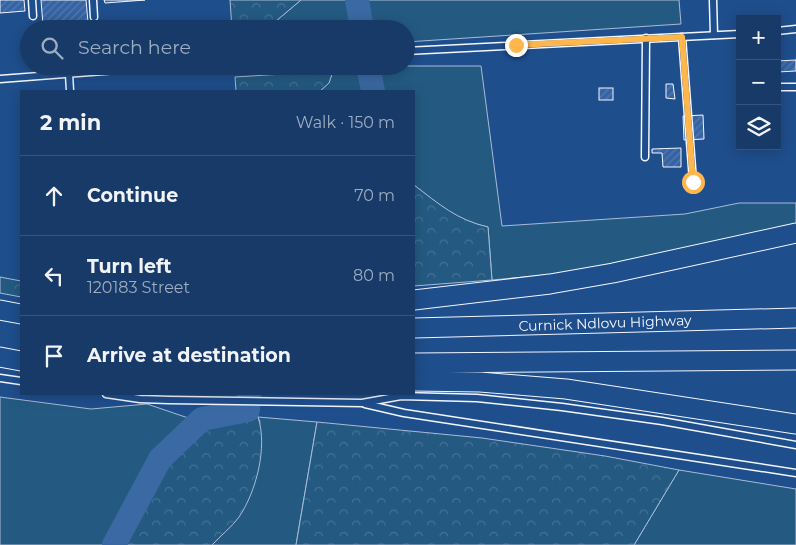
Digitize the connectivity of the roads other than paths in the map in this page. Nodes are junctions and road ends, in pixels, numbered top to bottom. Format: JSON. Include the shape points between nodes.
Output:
{"nodes":[{"id":1,"x":32,"y":0,"type":"edge"},
{"id":2,"x":93,"y":0,"type":"edge"},
{"id":3,"x":713,"y":0,"type":"edge"},
{"id":4,"x":33,"y":16,"type":"dead end"},
{"id":5,"x":94,"y":17,"type":"dead end"},
{"id":6,"x":796,"y":29,"type":"edge"},
{"id":7,"x":781,"y":31,"type":"edge"},
{"id":8,"x":736,"y":34,"type":"edge"},
{"id":9,"x":714,"y":35,"type":"junction"},
{"id":10,"x":682,"y":37,"type":"junction"},
{"id":11,"x":646,"y":38,"type":"junction"},
{"id":12,"x":415,"y":50,"type":"edge"},
{"id":13,"x":55,"y":75,"type":"edge"},
{"id":14,"x":69,"y":75,"type":"edge"},
{"id":15,"x":0,"y":79,"type":"edge"},
{"id":16,"x":781,"y":87,"type":"edge"},
{"id":17,"x":796,"y":87,"type":"edge"},
{"id":18,"x":70,"y":90,"type":"edge"},
{"id":19,"x":645,"y":157,"type":"dead end"},
{"id":20,"x":693,"y":182,"type":"dead end"},
{"id":21,"x":796,"y":233,"type":"edge"},
{"id":22,"x":415,"y":300,"type":"edge"},
{"id":23,"x":0,"y":310,"type":"edge"},
{"id":24,"x":20,"y":314,"type":"edge"},
{"id":25,"x":796,"y":318,"type":"edge"},
{"id":26,"x":415,"y":328,"type":"edge"},
{"id":27,"x":0,"y":345,"type":"edge"},
{"id":28,"x":20,"y":348,"type":"edge"},
{"id":29,"x":0,"y":358,"type":"edge"},
{"id":30,"x":796,"y":360,"type":"edge"},
{"id":31,"x":20,"y":361,"type":"edge"},
{"id":32,"x":415,"y":363,"type":"edge"},
{"id":33,"x":0,"y":378,"type":"edge"},
{"id":34,"x":20,"y":381,"type":"edge"},
{"id":35,"x":415,"y":381,"type":"edge"},
{"id":36,"x":113,"y":395,"type":"edge"},
{"id":37,"x":362,"y":403,"type":"junction"},
{"id":38,"x":796,"y":424,"type":"edge"},
{"id":39,"x":796,"y":445,"type":"edge"},
{"id":40,"x":796,"y":473,"type":"edge"}],
"edges":[{"from":1,"to":4,"type":"lane"},
{"from":2,"to":5,"type":"lane"},
{"from":3,"to":9,"type":"lane"},
{"from":6,"to":7,"type":"lane"},
{"from":8,"to":9,"type":"lane"},
{"from":9,"to":10,"type":"lane"},
{"from":10,"to":11,"type":"lane"},
{"from":10,"to":20,"type":"lane"},
{"from":11,"to":12,"type":"lane"},
{"from":11,"to":19,"type":"lane"},
{"from":13,"to":15,"type":"lane"},
{"from":14,"to":18,"type":"lane"},
{"from":16,"to":17,"type":"lane"},
{"from":21,"to":22,"type":"main road","via":[[613,273]]},
{"from":23,"to":24,"type":"main road"},
{"from":25,"to":26,"type":"main road","name":"Curnick Ndlovu Highway"},
{"from":27,"to":28,"type":"main road"},
{"from":29,"to":31,"type":"main road"},
{"from":30,"to":32,"type":"main road"},
{"from":33,"to":34,"type":"lane"},
{"from":35,"to":38,"type":"main road","via":[[566,388]]},
{"from":36,"to":37,"type":"lane","via":[[169,400]]},
{"from":37,"to":39,"type":"lane","via":[[401,396],[477,398],[653,420]]},
{"from":37,"to":40,"type":"lane","via":[[404,413]]}]}
